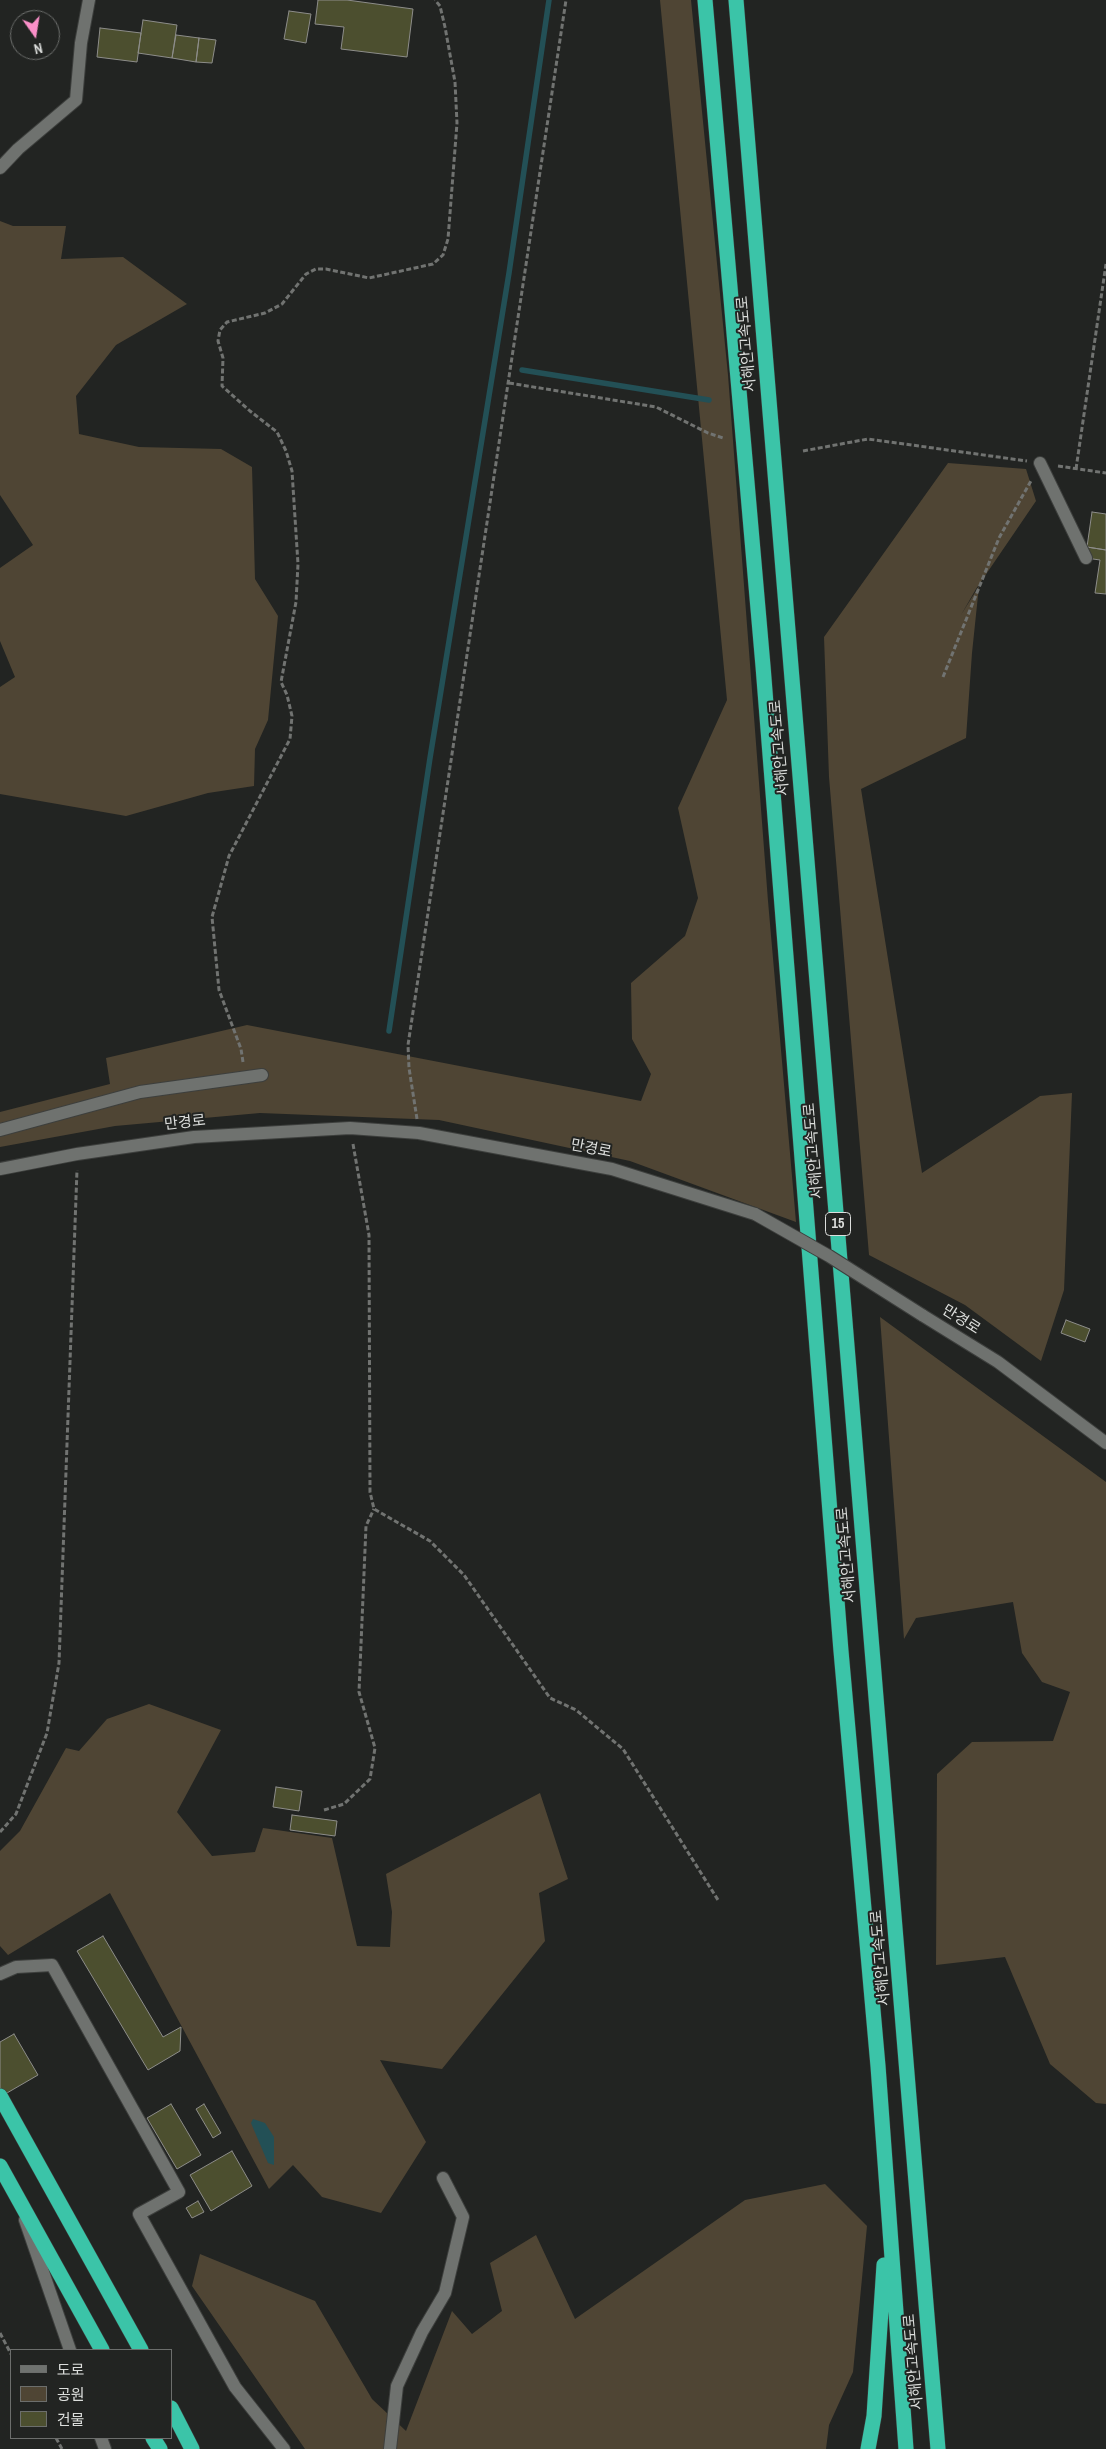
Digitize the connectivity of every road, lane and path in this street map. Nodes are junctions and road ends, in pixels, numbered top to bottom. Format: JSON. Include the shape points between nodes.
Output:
{"nodes":[{"id":1,"x":89,"y":0,"type":"edge"},
{"id":2,"x":435,"y":0,"type":"edge"},
{"id":3,"x":566,"y":0,"type":"edge"},
{"id":4,"x":705,"y":0,"type":"edge"},
{"id":5,"x":736,"y":0,"type":"edge"},
{"id":6,"x":0,"y":168,"type":"edge"},
{"id":7,"x":1106,"y":264,"type":"edge"},
{"id":8,"x":509,"y":383,"type":"junction"},
{"id":9,"x":723,"y":438,"type":"dead end"},
{"id":10,"x":803,"y":451,"type":"dead end"},
{"id":11,"x":1040,"y":463,"type":"junction"},
{"id":12,"x":1076,"y":468,"type":"junction"},
{"id":13,"x":1106,"y":473,"type":"edge"},
{"id":14,"x":1086,"y":558,"type":"dead end"},
{"id":15,"x":943,"y":677,"type":"dead end"},
{"id":16,"x":262,"y":1076,"type":"dead end"},
{"id":17,"x":245,"y":1078,"type":"junction"},
{"id":18,"x":350,"y":1128,"type":"junction"},
{"id":19,"x":0,"y":1130,"type":"edge"},
{"id":20,"x":419,"y":1133,"type":"junction"},
{"id":21,"x":77,"y":1154,"type":"junction"},
{"id":22,"x":0,"y":1168,"type":"edge"},
{"id":23,"x":1105,"y":1439,"type":"edge"},
{"id":24,"x":374,"y":1509,"type":"junction"},
{"id":25,"x":324,"y":1810,"type":"dead end"},
{"id":26,"x":0,"y":1832,"type":"edge"},
{"id":27,"x":718,"y":1900,"type":"dead end"},
{"id":28,"x":0,"y":1974,"type":"edge"},
{"id":29,"x":0,"y":2096,"type":"edge"},
{"id":30,"x":0,"y":2166,"type":"edge"},
{"id":31,"x":443,"y":2178,"type":"dead end"},
{"id":32,"x":16,"y":2194,"type":"junction"},
{"id":33,"x":888,"y":2212,"type":"junction"},
{"id":34,"x":0,"y":2333,"type":"edge"},
{"id":35,"x":70,"y":2349,"type":"edge"},
{"id":36,"x":101,"y":2349,"type":"edge"},
{"id":37,"x":140,"y":2349,"type":"edge"},
{"id":38,"x":10,"y":2352,"type":"edge"},
{"id":39,"x":172,"y":2410,"type":"edge"},
{"id":40,"x":192,"y":2449,"type":"edge"},
{"id":41,"x":284,"y":2449,"type":"edge"},
{"id":42,"x":390,"y":2449,"type":"edge"},
{"id":43,"x":868,"y":2449,"type":"edge"},
{"id":44,"x":906,"y":2449,"type":"edge"},
{"id":45,"x":938,"y":2449,"type":"edge"}],
"edges":[{"from":1,"to":6,"type":"street","via":[[76,100]]},
{"from":2,"to":17,"type":"path","via":[[440,6],[455,82],[457,123],[448,239],[443,255],[433,264],[369,278],[316,269],[306,274],[282,304],[265,313],[227,322],[220,330],[218,341],[223,358],[222,386],[278,432],[286,451],[292,471],[298,564],[296,602],[281,682],[292,716],[290,739],[229,856],[212,917],[219,990],[241,1049]]},
{"from":3,"to":8,"type":"path"},
{"from":4,"to":33,"type":"highway","name":"서해안고속도로","number":"15","via":[[764,676]]},
{"from":5,"to":45,"type":"highway","name":"서해안고속도로","number":"15"},
{"from":7,"to":12,"type":"path"},
{"from":8,"to":9,"type":"path","via":[[656,407]]},
{"from":8,"to":20,"type":"path","via":[[408,1044]]},
{"from":10,"to":11,"type":"path","via":[[868,439]]},
{"from":11,"to":12,"type":"path"},
{"from":11,"to":14,"type":"street"},
{"from":11,"to":15,"type":"path","via":[[999,538]]},
{"from":12,"to":13,"type":"path"},
{"from":16,"to":17,"type":"street"},
{"from":17,"to":19,"type":"street","via":[[140,1092]]},
{"from":18,"to":20,"type":"street","name":"만경로"},
{"from":18,"to":21,"type":"street","name":"만경로","via":[[194,1137]]},
{"from":18,"to":24,"type":"path","via":[[369,1235],[370,1492]]},
{"from":20,"to":23,"type":"street","name":"만경로","bridge":true,"via":[[612,1169],[755,1214],[829,1256],[998,1362]]},
{"from":21,"to":22,"type":"street","name":"만경로"},
{"from":21,"to":26,"type":"path","via":[[59,1663],[47,1733],[16,1814]]},
{"from":24,"to":25,"type":"path","via":[[366,1526],[359,1692],[375,1748],[370,1779],[344,1804]]},
{"from":24,"to":27,"type":"path","via":[[430,1541],[464,1575],[550,1698],[576,1710],[623,1749]]},
{"from":28,"to":41,"type":"street","via":[[16,1967],[52,1965],[179,2192],[139,2214],[234,2387]]},
{"from":29,"to":37,"type":"highway"},
{"from":30,"to":32,"type":"highway"},
{"from":31,"to":42,"type":"street","via":[[463,2217],[444,2293],[397,2386]]},
{"from":32,"to":35,"type":"street"},
{"from":32,"to":36,"type":"highway"},
{"from":33,"to":43,"type":"highway","via":[[874,2416]]},
{"from":33,"to":44,"type":"highway","name":"서해안고속도로","number":"15"},
{"from":34,"to":38,"type":"path"},
{"from":39,"to":40,"type":"highway"}]}
